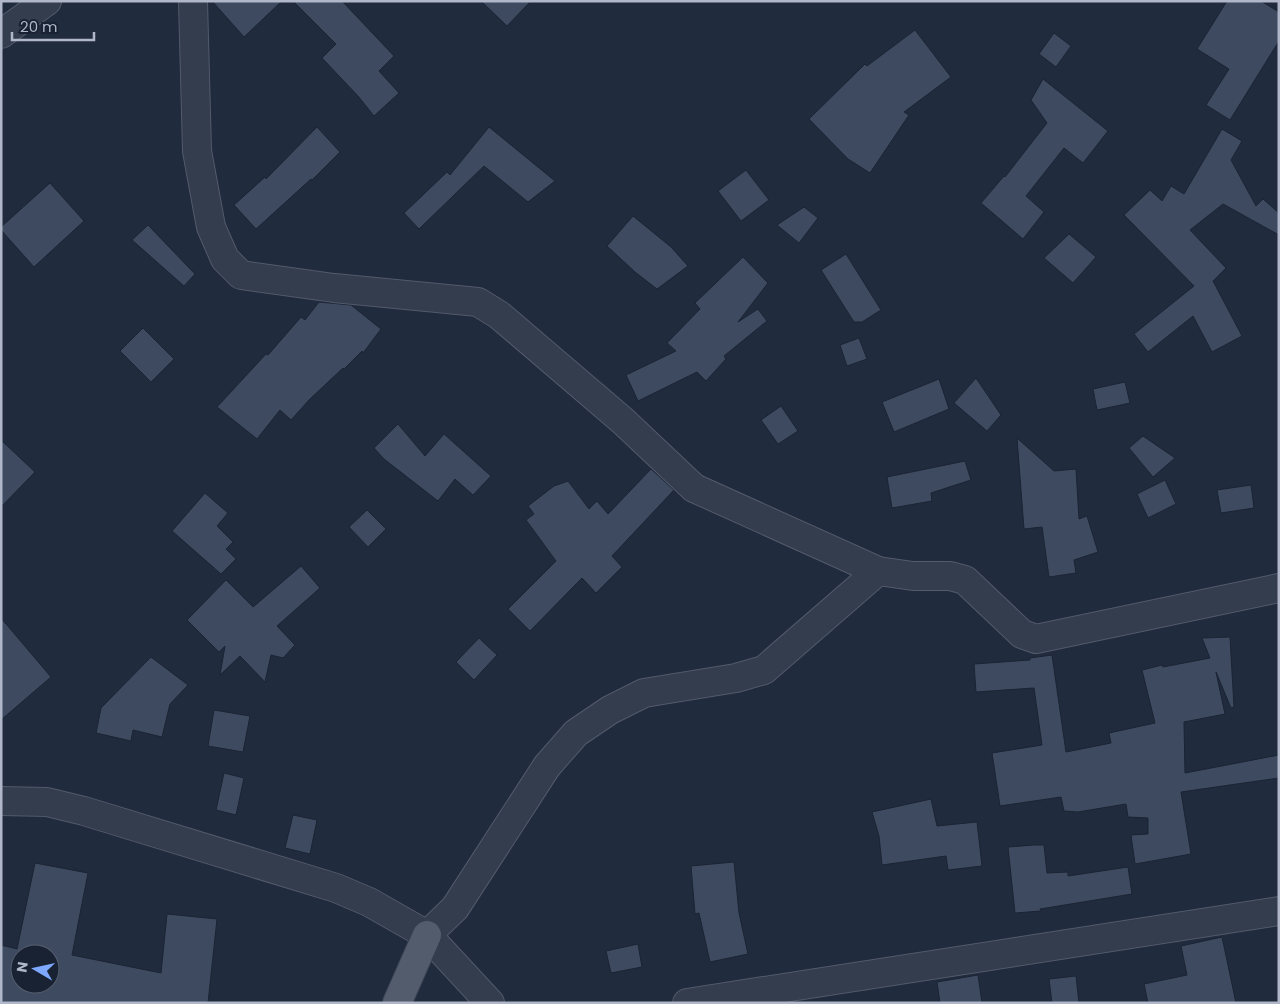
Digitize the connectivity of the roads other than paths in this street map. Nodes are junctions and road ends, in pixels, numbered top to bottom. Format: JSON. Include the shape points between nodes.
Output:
{"nodes":[{"id":1,"x":47,"y":1,"type":"edge"},
{"id":2,"x":193,"y":1,"type":"edge"},
{"id":3,"x":1,"y":34,"type":"edge"},
{"id":4,"x":878,"y":571,"type":"junction"},
{"id":5,"x":1279,"y":588,"type":"edge"},
{"id":6,"x":1,"y":800,"type":"edge"},
{"id":7,"x":1279,"y":911,"type":"edge"},
{"id":8,"x":427,"y":935,"type":"junction"},
{"id":9,"x":397,"y":1003,"type":"edge"},
{"id":10,"x":490,"y":1003,"type":"edge"},
{"id":11,"x":687,"y":1003,"type":"edge"}],
"edges":[{"from":1,"to":3,"type":"street"},
{"from":2,"to":4,"type":"street","via":[[197,151],[211,228],[226,259],[241,275],[478,302],[499,315],[623,421],[694,488]]},
{"from":4,"to":5,"type":"street","via":[[965,580],[1022,634],[1036,639]]},
{"from":4,"to":8,"type":"street","via":[[764,670],[736,678],[644,693],[610,710],[576,734],[547,766],[455,908]]},
{"from":6,"to":8,"type":"street","via":[[47,802],[84,811],[336,888],[369,902]]},
{"from":7,"to":11,"type":"street"},
{"from":8,"to":9,"type":"main road"},
{"from":8,"to":10,"type":"street"}]}
